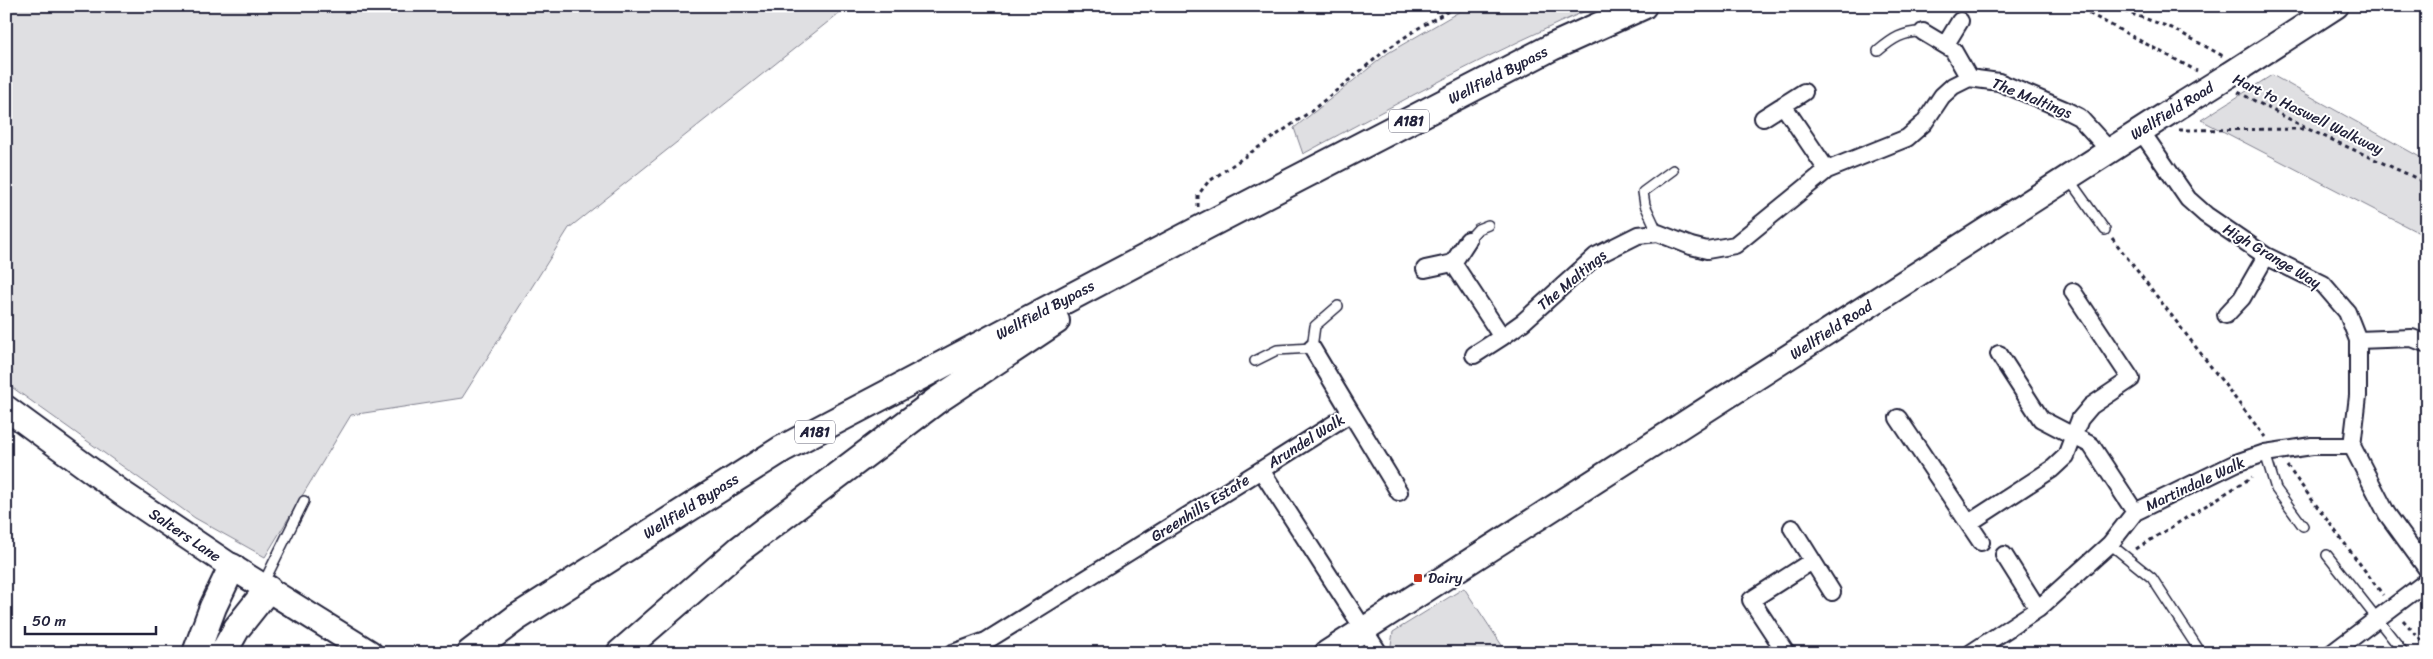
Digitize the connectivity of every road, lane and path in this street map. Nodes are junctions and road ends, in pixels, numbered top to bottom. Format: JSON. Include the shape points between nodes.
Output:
{"nodes":[{"id":1,"x":1457,"y":6,"type":"edge"},
{"id":2,"x":1643,"y":6,"type":"edge"},
{"id":3,"x":2075,"y":6,"type":"edge"},
{"id":4,"x":2093,"y":6,"type":"edge"},
{"id":5,"x":2109,"y":6,"type":"edge"},
{"id":6,"x":2336,"y":6,"type":"edge"},
{"id":7,"x":2090,"y":14,"type":"junction"},
{"id":8,"x":1960,"y":21,"type":"dead end"},
{"id":9,"x":1923,"y":32,"type":"joint"},
{"id":10,"x":1946,"y":44,"type":"junction"},
{"id":11,"x":1878,"y":51,"type":"dead end"},
{"id":12,"x":2202,"y":73,"type":"dead end"},
{"id":13,"x":1969,"y":78,"type":"junction"},
{"id":14,"x":2236,"y":78,"type":"junction"},
{"id":15,"x":1804,"y":92,"type":"dead end"},
{"id":16,"x":1783,"y":105,"type":"junction"},
{"id":17,"x":1763,"y":118,"type":"dead end"},
{"id":18,"x":2308,"y":129,"type":"junction"},
{"id":19,"x":2176,"y":130,"type":"dead end"},
{"id":20,"x":2141,"y":131,"type":"junction"},
{"id":21,"x":2110,"y":151,"type":"junction"},
{"id":22,"x":1673,"y":170,"type":"dead end"},
{"id":23,"x":1827,"y":170,"type":"junction"},
{"id":24,"x":2068,"y":178,"type":"junction"},
{"id":25,"x":2427,"y":183,"type":"edge"},
{"id":26,"x":1488,"y":225,"type":"dead end"},
{"id":27,"x":1204,"y":227,"type":"junction"},
{"id":28,"x":2106,"y":230,"type":"dead end"},
{"id":29,"x":1658,"y":232,"type":"junction"},
{"id":30,"x":1177,"y":240,"type":"junction"},
{"id":31,"x":1468,"y":240,"type":"joint"},
{"id":32,"x":2266,"y":256,"type":"junction"},
{"id":33,"x":1453,"y":262,"type":"junction"},
{"id":34,"x":1426,"y":269,"type":"dead end"},
{"id":35,"x":2073,"y":292,"type":"dead end"},
{"id":36,"x":1338,"y":306,"type":"dead end"},
{"id":37,"x":2226,"y":315,"type":"dead end"},
{"id":38,"x":1502,"y":337,"type":"junction"},
{"id":39,"x":2358,"y":340,"type":"junction"},
{"id":40,"x":2427,"y":344,"type":"edge"},
{"id":41,"x":1312,"y":348,"type":"junction"},
{"id":42,"x":1999,"y":354,"type":"dead end"},
{"id":43,"x":1474,"y":355,"type":"dead end"},
{"id":44,"x":1255,"y":361,"type":"dead end"},
{"id":45,"x":6,"y":408,"type":"edge"},
{"id":46,"x":1350,"y":413,"type":"junction"},
{"id":47,"x":1898,"y":418,"type":"dead end"},
{"id":48,"x":2074,"y":437,"type":"junction"},
{"id":49,"x":2352,"y":446,"type":"junction"},
{"id":50,"x":2267,"y":459,"type":"junction"},
{"id":51,"x":1261,"y":470,"type":"junction"},
{"id":52,"x":1399,"y":492,"type":"dead end"},
{"id":53,"x":304,"y":501,"type":"dead end"},
{"id":54,"x":2135,"y":512,"type":"junction"},
{"id":55,"x":1969,"y":523,"type":"junction"},
{"id":56,"x":2303,"y":526,"type":"dead end"},
{"id":57,"x":1792,"y":528,"type":"dead end"},
{"id":58,"x":1982,"y":542,"type":"dead end"},
{"id":59,"x":2110,"y":544,"type":"junction"},
{"id":60,"x":2004,"y":555,"type":"dead end"},
{"id":61,"x":2327,"y":555,"type":"dead end"},
{"id":62,"x":2125,"y":556,"type":"junction"},
{"id":63,"x":1812,"y":561,"type":"junction"},
{"id":64,"x":232,"y":567,"type":"junction"},
{"id":65,"x":2427,"y":569,"type":"edge"},
{"id":66,"x":2427,"y":581,"type":"edge"},
{"id":67,"x":265,"y":588,"type":"junction"},
{"id":68,"x":1832,"y":592,"type":"dead end"},
{"id":69,"x":2038,"y":609,"type":"junction"},
{"id":70,"x":2377,"y":619,"type":"junction"},
{"id":71,"x":1364,"y":629,"type":"junction"},
{"id":72,"x":196,"y":653,"type":"edge"},
{"id":73,"x":223,"y":653,"type":"edge"},
{"id":74,"x":370,"y":653,"type":"edge"},
{"id":75,"x":470,"y":653,"type":"edge"},
{"id":76,"x":620,"y":653,"type":"edge"},
{"id":77,"x":953,"y":653,"type":"edge"},
{"id":78,"x":1326,"y":653,"type":"edge"},
{"id":79,"x":1379,"y":653,"type":"edge"},
{"id":80,"x":1786,"y":653,"type":"edge"},
{"id":81,"x":1971,"y":653,"type":"edge"},
{"id":82,"x":2201,"y":653,"type":"edge"},
{"id":83,"x":2332,"y":653,"type":"edge"},
{"id":84,"x":2404,"y":653,"type":"edge"}],
"edges":[{"from":1,"to":27,"type":"path","via":[[1386,50],[1310,112],[1208,182],[1198,195]]},
{"from":2,"to":27,"type":"main road","name":"Wellfield Bypass","number":"A181","via":[[1552,48]]},
{"from":3,"to":7,"type":"path"},
{"from":4,"to":7,"type":"path"},
{"from":5,"to":14,"type":"path","name":"Hart to Haswell Walkway","via":[[2172,28]]},
{"from":6,"to":14,"type":"street","name":"Wellfield Road"},
{"from":7,"to":12,"type":"path"},
{"from":8,"to":10,"type":"street"},
{"from":9,"to":10,"type":"street"},
{"from":9,"to":11,"type":"lane","via":[[1902,34]]},
{"from":10,"to":13,"type":"street","via":[[1960,60]]},
{"from":13,"to":21,"type":"street","name":"The Maltings","via":[[1999,82],[2062,108],[2079,117]]},
{"from":13,"to":23,"type":"street","via":[[1942,96],[1924,123],[1907,138]]},
{"from":14,"to":18,"type":"path","name":"Hart to Haswell Walkway"},
{"from":14,"to":20,"type":"street","name":"Wellfield Road","bridge":true,"via":[[2182,105]]},
{"from":15,"to":16,"type":"street"},
{"from":16,"to":17,"type":"street"},
{"from":16,"to":23,"type":"street"},
{"from":18,"to":19,"type":"path"},
{"from":18,"to":25,"type":"path","name":"Hart to Haswell Walkway"},
{"from":20,"to":21,"type":"street","name":"Wellfield Road"},
{"from":20,"to":32,"type":"street","name":"High Grange Way","via":[[2188,199],[2206,216]]},
{"from":21,"to":24,"type":"street","name":"Wellfield Road"},
{"from":22,"to":29,"type":"lane","via":[[1643,192],[1645,205]]},
{"from":23,"to":29,"type":"street","via":[[1735,245],[1707,250]]},
{"from":24,"to":28,"type":"lane"},
{"from":24,"to":71,"type":"street","name":"Wellfield Road"},
{"from":26,"to":31,"type":"lane","via":[[1478,229]]},
{"from":27,"to":30,"type":"main road","name":"Wellfield Bypass","number":"A181"},
{"from":29,"to":38,"type":"street","name":"The Maltings","via":[[1638,235],[1596,256]]},
{"from":30,"to":75,"type":"main road","name":"Wellfield Bypass","number":"A181","via":[[782,449],[516,618]]},
{"from":30,"to":76,"type":"main road","via":[[936,401],[740,549]]},
{"from":31,"to":33,"type":"street"},
{"from":32,"to":37,"type":"street","via":[[2242,298]]},
{"from":32,"to":39,"type":"street","name":"High Grange Way","via":[[2323,284],[2347,312]]},
{"from":33,"to":34,"type":"street"},
{"from":33,"to":38,"type":"street"},
{"from":35,"to":48,"type":"street","via":[[2131,379],[2080,418]]},
{"from":36,"to":41,"type":"lane","via":[[1315,326]]},
{"from":38,"to":43,"type":"street","name":"The Maltings"},
{"from":39,"to":40,"type":"street","via":[[2412,338]]},
{"from":39,"to":49,"type":"street","name":"High Grange Way","via":[[2358,396]]},
{"from":41,"to":44,"type":"lane","via":[[1277,350]]},
{"from":41,"to":46,"type":"street","name":"Arundel Walk"},
{"from":42,"to":48,"type":"street","via":[[2041,419]]},
{"from":45,"to":64,"type":"street","name":"Salters Lane","via":[[122,494]]},
{"from":46,"to":51,"type":"street","name":"Arundel Walk"},
{"from":46,"to":52,"type":"street","name":"Arundel Walk"},
{"from":47,"to":55,"type":"street"},
{"from":48,"to":54,"type":"street","via":[[2090,446]]},
{"from":48,"to":55,"type":"street","via":[[2066,456],[2052,469]]},
{"from":49,"to":50,"type":"street","name":"Martindale Walk","via":[[2312,446]]},
{"from":49,"to":65,"type":"street","via":[[2387,514]]},
{"from":50,"to":54,"type":"street","name":"Martindale Walk","via":[[2236,463]]},
{"from":50,"to":56,"type":"lane","via":[[2276,489]]},
{"from":50,"to":62,"type":"path"},
{"from":51,"to":71,"type":"street","name":"Greenhills Estate"},
{"from":51,"to":77,"type":"street","name":"Greenhills Estate","via":[[986,641]]},
{"from":53,"to":67,"type":"lane"},
{"from":54,"to":59,"type":"street","name":"Martindale Walk"},
{"from":55,"to":58,"type":"street"},
{"from":57,"to":63,"type":"street"},
{"from":59,"to":62,"type":"lane"},
{"from":59,"to":69,"type":"street","name":"Martindale Walk"},
{"from":60,"to":69,"type":"street"},
{"from":61,"to":70,"type":"lane"},
{"from":62,"to":82,"type":"lane","via":[[2152,578]]},
{"from":63,"to":68,"type":"street"},
{"from":63,"to":80,"type":"street","via":[[1751,600]]},
{"from":64,"to":67,"type":"street","name":"Salters Lane"},
{"from":64,"to":72,"type":"main road"},
{"from":66,"to":70,"type":"street"},
{"from":67,"to":73,"type":"main road"},
{"from":67,"to":74,"type":"street","name":"Salters Lane"},
{"from":69,"to":81,"type":"street","name":"Martindale Walk"},
{"from":70,"to":83,"type":"street"},
{"from":70,"to":84,"type":"lane"},
{"from":71,"to":78,"type":"street","name":"Wellfield Road"},
{"from":71,"to":79,"type":"street","name":"Greenhills Estate"}]}
